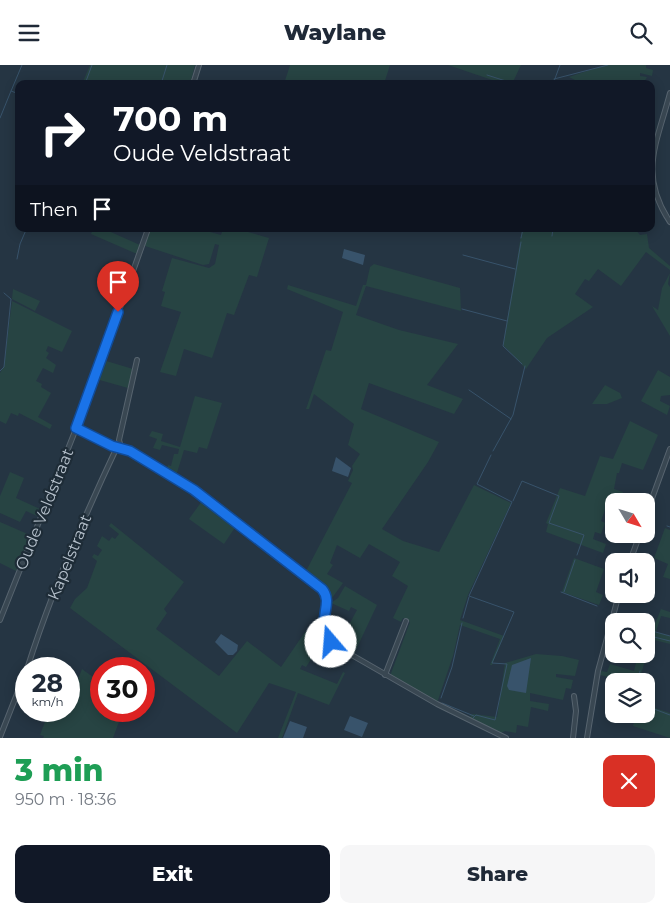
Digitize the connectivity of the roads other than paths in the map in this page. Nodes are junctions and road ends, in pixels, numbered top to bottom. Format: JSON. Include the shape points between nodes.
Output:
{"nodes":[{"id":1,"x":199,"y":65,"type":"edge"},
{"id":2,"x":194,"y":80,"type":"edge"},
{"id":3,"x":670,"y":93,"type":"edge"},
{"id":4,"x":655,"y":150,"type":"edge"},
{"id":5,"x":655,"y":195,"type":"edge"},
{"id":6,"x":670,"y":222,"type":"edge"},
{"id":7,"x":147,"y":232,"type":"edge"},
{"id":8,"x":137,"y":360,"type":"dead end"},
{"id":9,"x":76,"y":428,"type":"junction"},
{"id":10,"x":119,"y":447,"type":"junction"},
{"id":11,"x":670,"y":449,"type":"edge"},
{"id":12,"x":654,"y":493,"type":"edge"},
{"id":13,"x":617,"y":603,"type":"edge"},
{"id":14,"x":0,"y":620,"type":"edge"},
{"id":15,"x":406,"y":621,"type":"dead end"},
{"id":16,"x":32,"y":657,"type":"edge"},
{"id":17,"x":385,"y":675,"type":"junction"},
{"id":18,"x":574,"y":696,"type":"dead end"},
{"id":19,"x":15,"y":700,"type":"edge"},
{"id":20,"x":0,"y":737,"type":"edge"},
{"id":21,"x":506,"y":738,"type":"edge"},
{"id":22,"x":573,"y":738,"type":"edge"},
{"id":23,"x":587,"y":738,"type":"edge"}],
"edges":[{"from":1,"to":2,"type":"street"},
{"from":3,"to":4,"type":"street"},
{"from":5,"to":6,"type":"street"},
{"from":7,"to":9,"type":"street","name":"Oude Veldstraat"},
{"from":8,"to":10,"type":"street","name":"Kapelstraat"},
{"from":9,"to":10,"type":"street"},
{"from":9,"to":14,"type":"street","name":"Oude Veldstraat"},
{"from":10,"to":16,"type":"street","name":"Kapelstraat","via":[[89,507]]},
{"from":10,"to":17,"type":"street","via":[[194,490],[322,589],[326,596],[325,634],[335,645]]},
{"from":11,"to":12,"type":"street"},
{"from":13,"to":23,"type":"street","via":[[600,663]]},
{"from":15,"to":17,"type":"street"},
{"from":17,"to":21,"type":"street"},
{"from":18,"to":22,"type":"street"},
{"from":19,"to":20,"type":"street","name":"Kapelstraat"}]}
